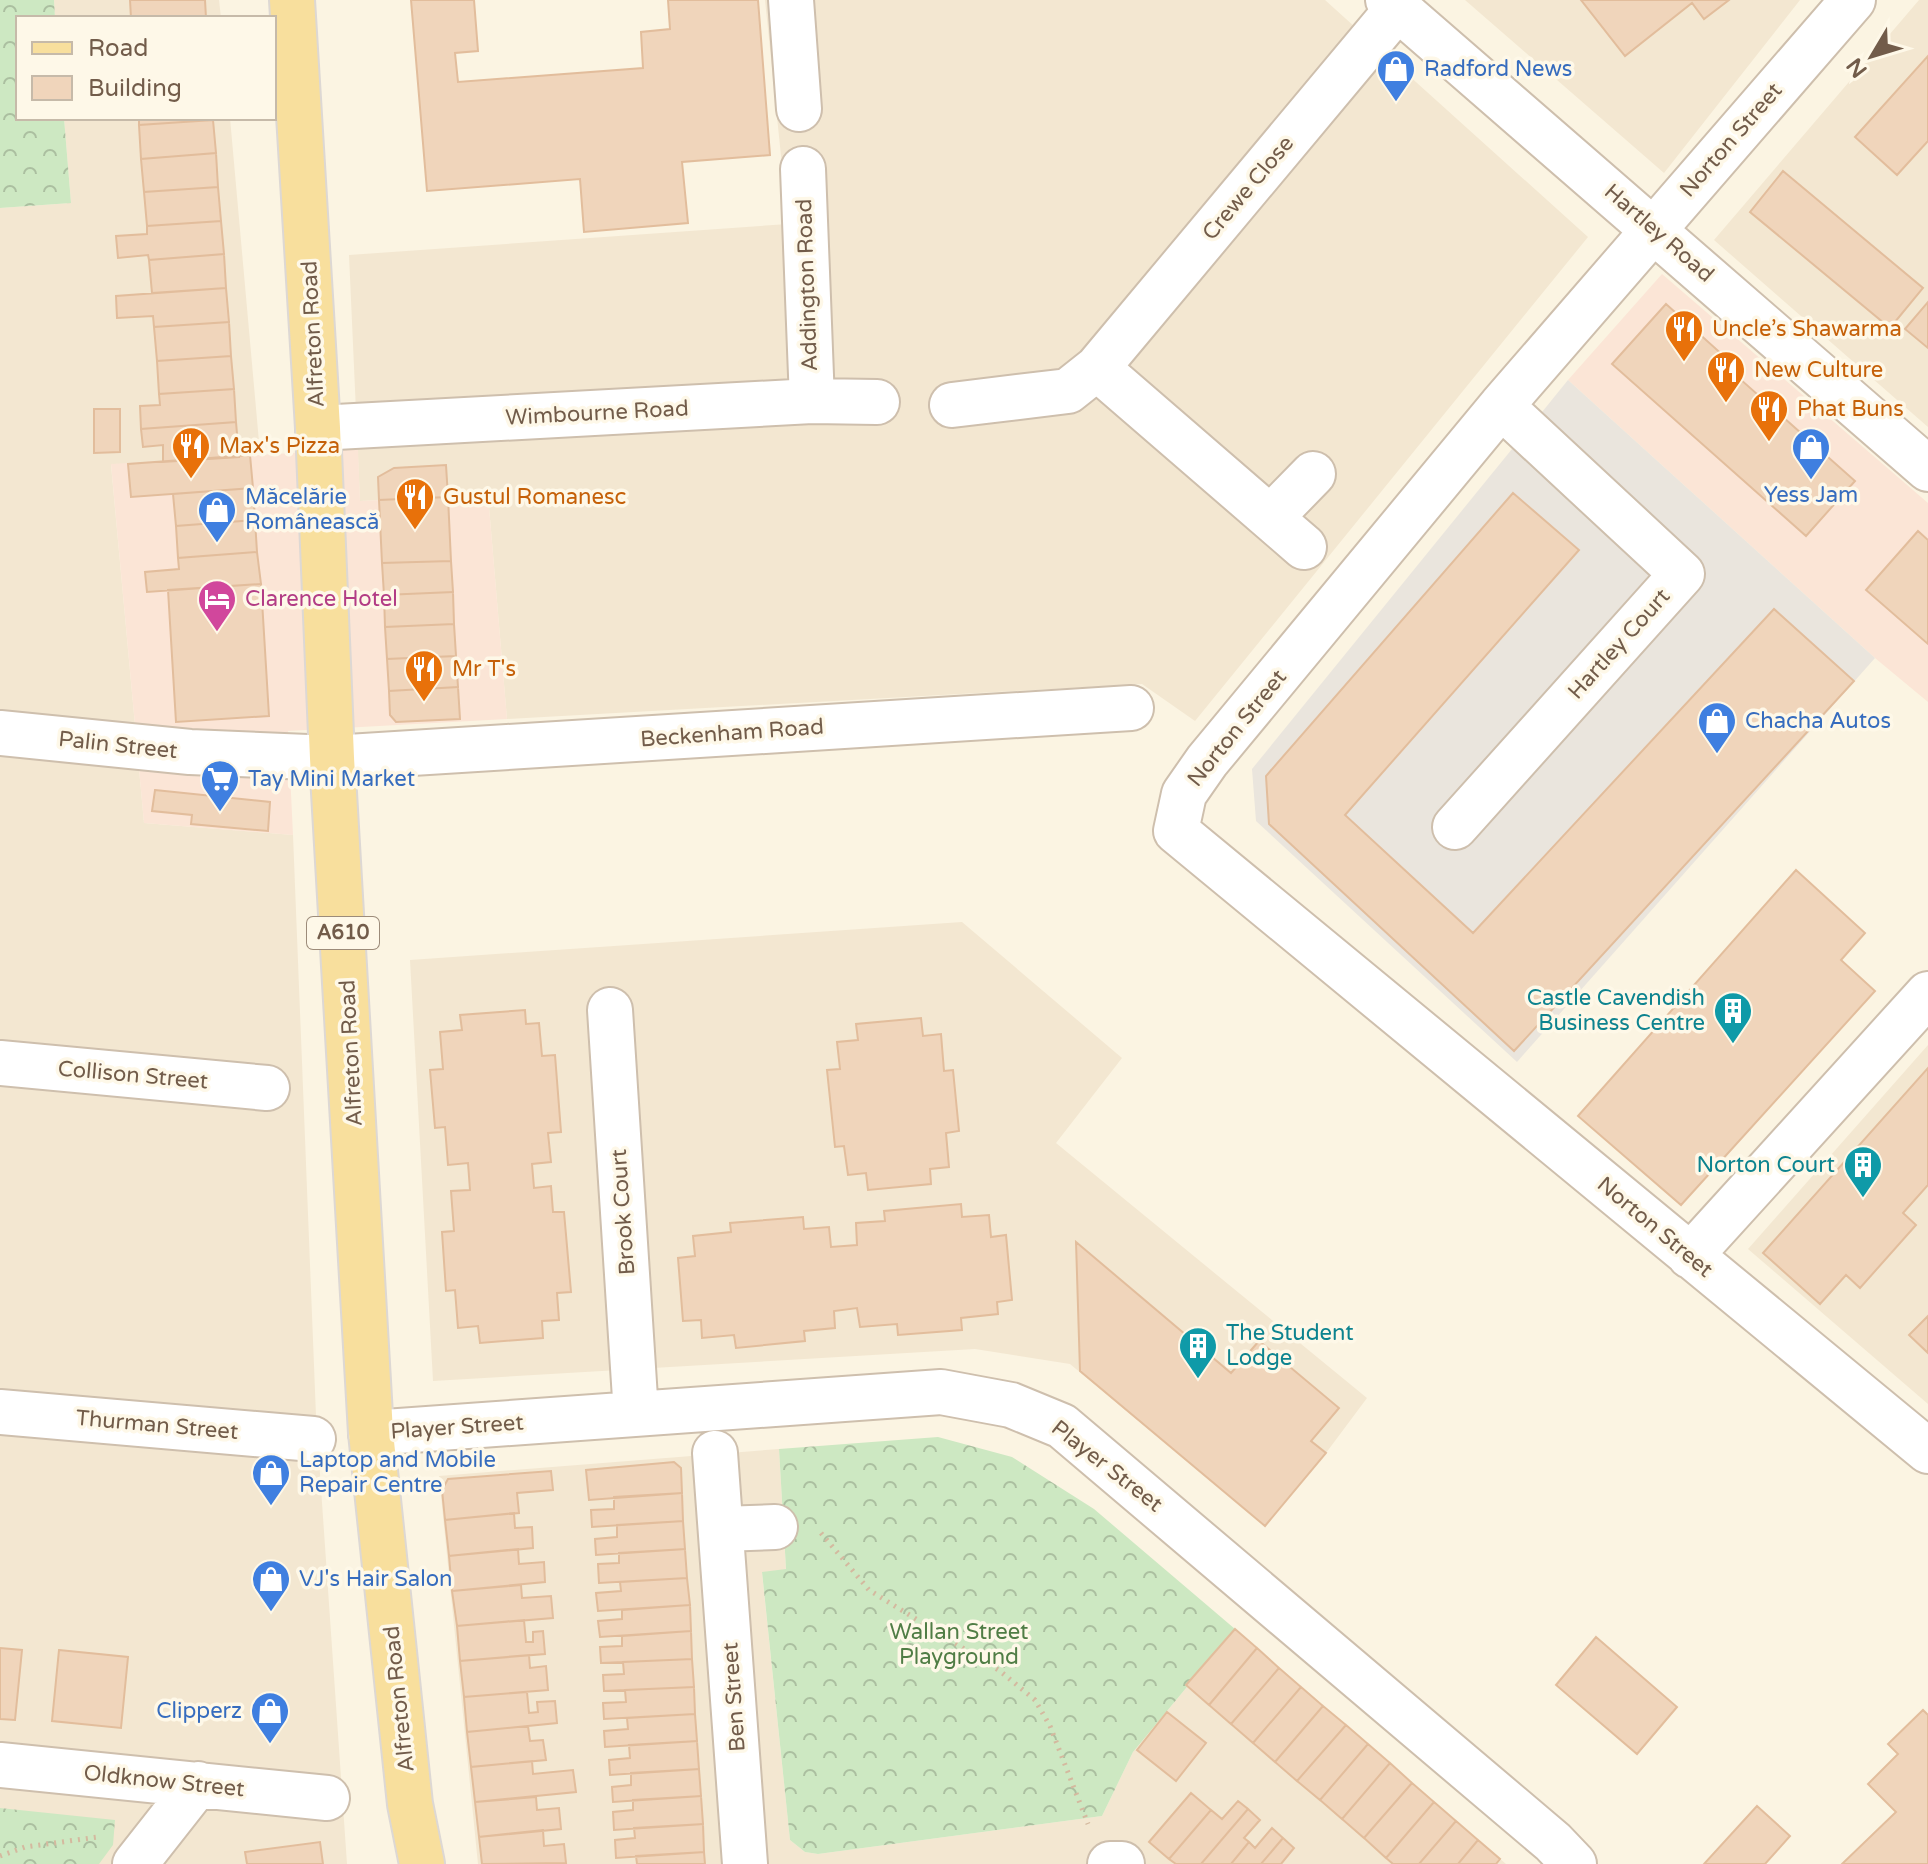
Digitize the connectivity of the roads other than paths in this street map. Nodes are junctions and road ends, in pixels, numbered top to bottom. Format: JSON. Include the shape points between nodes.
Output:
{"nodes":[{"id":1,"x":292,"y":0,"type":"edge"},
{"id":2,"x":791,"y":0,"type":"edge"},
{"id":3,"x":1853,"y":0,"type":"edge"},
{"id":4,"x":1393,"y":4,"type":"edge"},
{"id":5,"x":799,"y":109,"type":"dead end"},
{"id":6,"x":803,"y":169,"type":"dead end"},
{"id":7,"x":1654,"y":229,"type":"junction"},
{"id":8,"x":1097,"y":368,"type":"junction"},
{"id":9,"x":812,"y":401,"type":"junction"},
{"id":10,"x":877,"y":402,"type":"dead end"},
{"id":11,"x":952,"y":405,"type":"dead end"},
{"id":12,"x":1501,"y":406,"type":"junction"},
{"id":13,"x":318,"y":428,"type":"junction"},
{"id":14,"x":1928,"y":469,"type":"edge"},
{"id":15,"x":1313,"y":474,"type":"dead end"},
{"id":16,"x":1271,"y":517,"type":"junction"},
{"id":17,"x":1304,"y":547,"type":"dead end"},
{"id":18,"x":1131,"y":708,"type":"dead end"},
{"id":19,"x":0,"y":733,"type":"edge"},
{"id":20,"x":332,"y":758,"type":"junction"},
{"id":21,"x":1455,"y":827,"type":"dead end"},
{"id":22,"x":1928,"y":994,"type":"edge"},
{"id":23,"x":610,"y":1010,"type":"dead end"},
{"id":24,"x":0,"y":1063,"type":"edge"},
{"id":25,"x":267,"y":1088,"type":"dead end"},
{"id":26,"x":1690,"y":1256,"type":"junction"},
{"id":27,"x":0,"y":1412,"type":"edge"},
{"id":28,"x":636,"y":1414,"type":"junction"},
{"id":29,"x":371,"y":1433,"type":"junction"},
{"id":30,"x":313,"y":1439,"type":"dead end"},
{"id":31,"x":1928,"y":1451,"type":"edge"},
{"id":32,"x":715,"y":1453,"type":"dead end"},
{"id":33,"x":796,"y":1527,"type":"road end"},
{"id":34,"x":722,"y":1529,"type":"junction"},
{"id":35,"x":0,"y":1765,"type":"edge"},
{"id":36,"x":198,"y":1784,"type":"junction"},
{"id":37,"x":327,"y":1798,"type":"dead end"},
{"id":38,"x":1100,"y":1849,"type":"edge"},
{"id":39,"x":1553,"y":1857,"type":"edge"},
{"id":40,"x":135,"y":1864,"type":"edge"},
{"id":41,"x":422,"y":1864,"type":"edge"},
{"id":42,"x":745,"y":1864,"type":"edge"},
{"id":43,"x":1122,"y":1864,"type":"edge"}],
"edges":[{"from":1,"to":13,"type":"main road","name":"Alfreton Road","number":"A610"},
{"from":2,"to":5,"type":"street"},
{"from":3,"to":7,"type":"street","name":"Norton Street"},
{"from":4,"to":7,"type":"street","name":"Hartley Road"},
{"from":4,"to":8,"type":"street","name":"Crewe Close"},
{"from":6,"to":9,"type":"street","name":"Addington Road"},
{"from":7,"to":12,"type":"street","name":"Norton Street"},
{"from":7,"to":14,"type":"street","name":"Hartley Road"},
{"from":8,"to":11,"type":"street","name":"Crewe Close","via":[[1068,391]]},
{"from":8,"to":16,"type":"street"},
{"from":9,"to":10,"type":"street","name":"Wimbourne Road"},
{"from":9,"to":13,"type":"street","name":"Wimbourne Road"},
{"from":12,"to":21,"type":"street","name":"Hartley Court","via":[[1682,574]]},
{"from":12,"to":26,"type":"street","name":"Norton Street","via":[[1207,761],[1184,794],[1176,831]]},
{"from":13,"to":20,"type":"main road","name":"Alfreton Road","number":"A610"},
{"from":15,"to":16,"type":"street"},
{"from":16,"to":17,"type":"street"},
{"from":18,"to":20,"type":"street","name":"Beckenham Road"},
{"from":19,"to":20,"type":"street","name":"Palin Street","via":[[190,752]]},
{"from":20,"to":29,"type":"main road","name":"Alfreton Road","number":"A610"},
{"from":22,"to":26,"type":"street"},
{"from":23,"to":28,"type":"street","name":"Brook Court"},
{"from":24,"to":25,"type":"street","name":"Collison Street"},
{"from":26,"to":31,"type":"street","name":"Norton Street"},
{"from":27,"to":30,"type":"street","name":"Thurman Street"},
{"from":28,"to":29,"type":"street","name":"Player Street"},
{"from":28,"to":39,"type":"street","name":"Player Street","via":[[941,1392],[1011,1405],[1062,1426]]},
{"from":29,"to":41,"type":"main road","name":"Alfreton Road","number":"A610","via":[[410,1804]]},
{"from":32,"to":34,"type":"street","name":"Ben Street"},
{"from":33,"to":34,"type":"street"},
{"from":34,"to":42,"type":"street","name":"Ben Street"},
{"from":35,"to":36,"type":"street","name":"Oldknow Street"},
{"from":36,"to":37,"type":"street","name":"Oldknow Street"},
{"from":36,"to":40,"type":"street"},
{"from":38,"to":43,"type":"street"}]}
